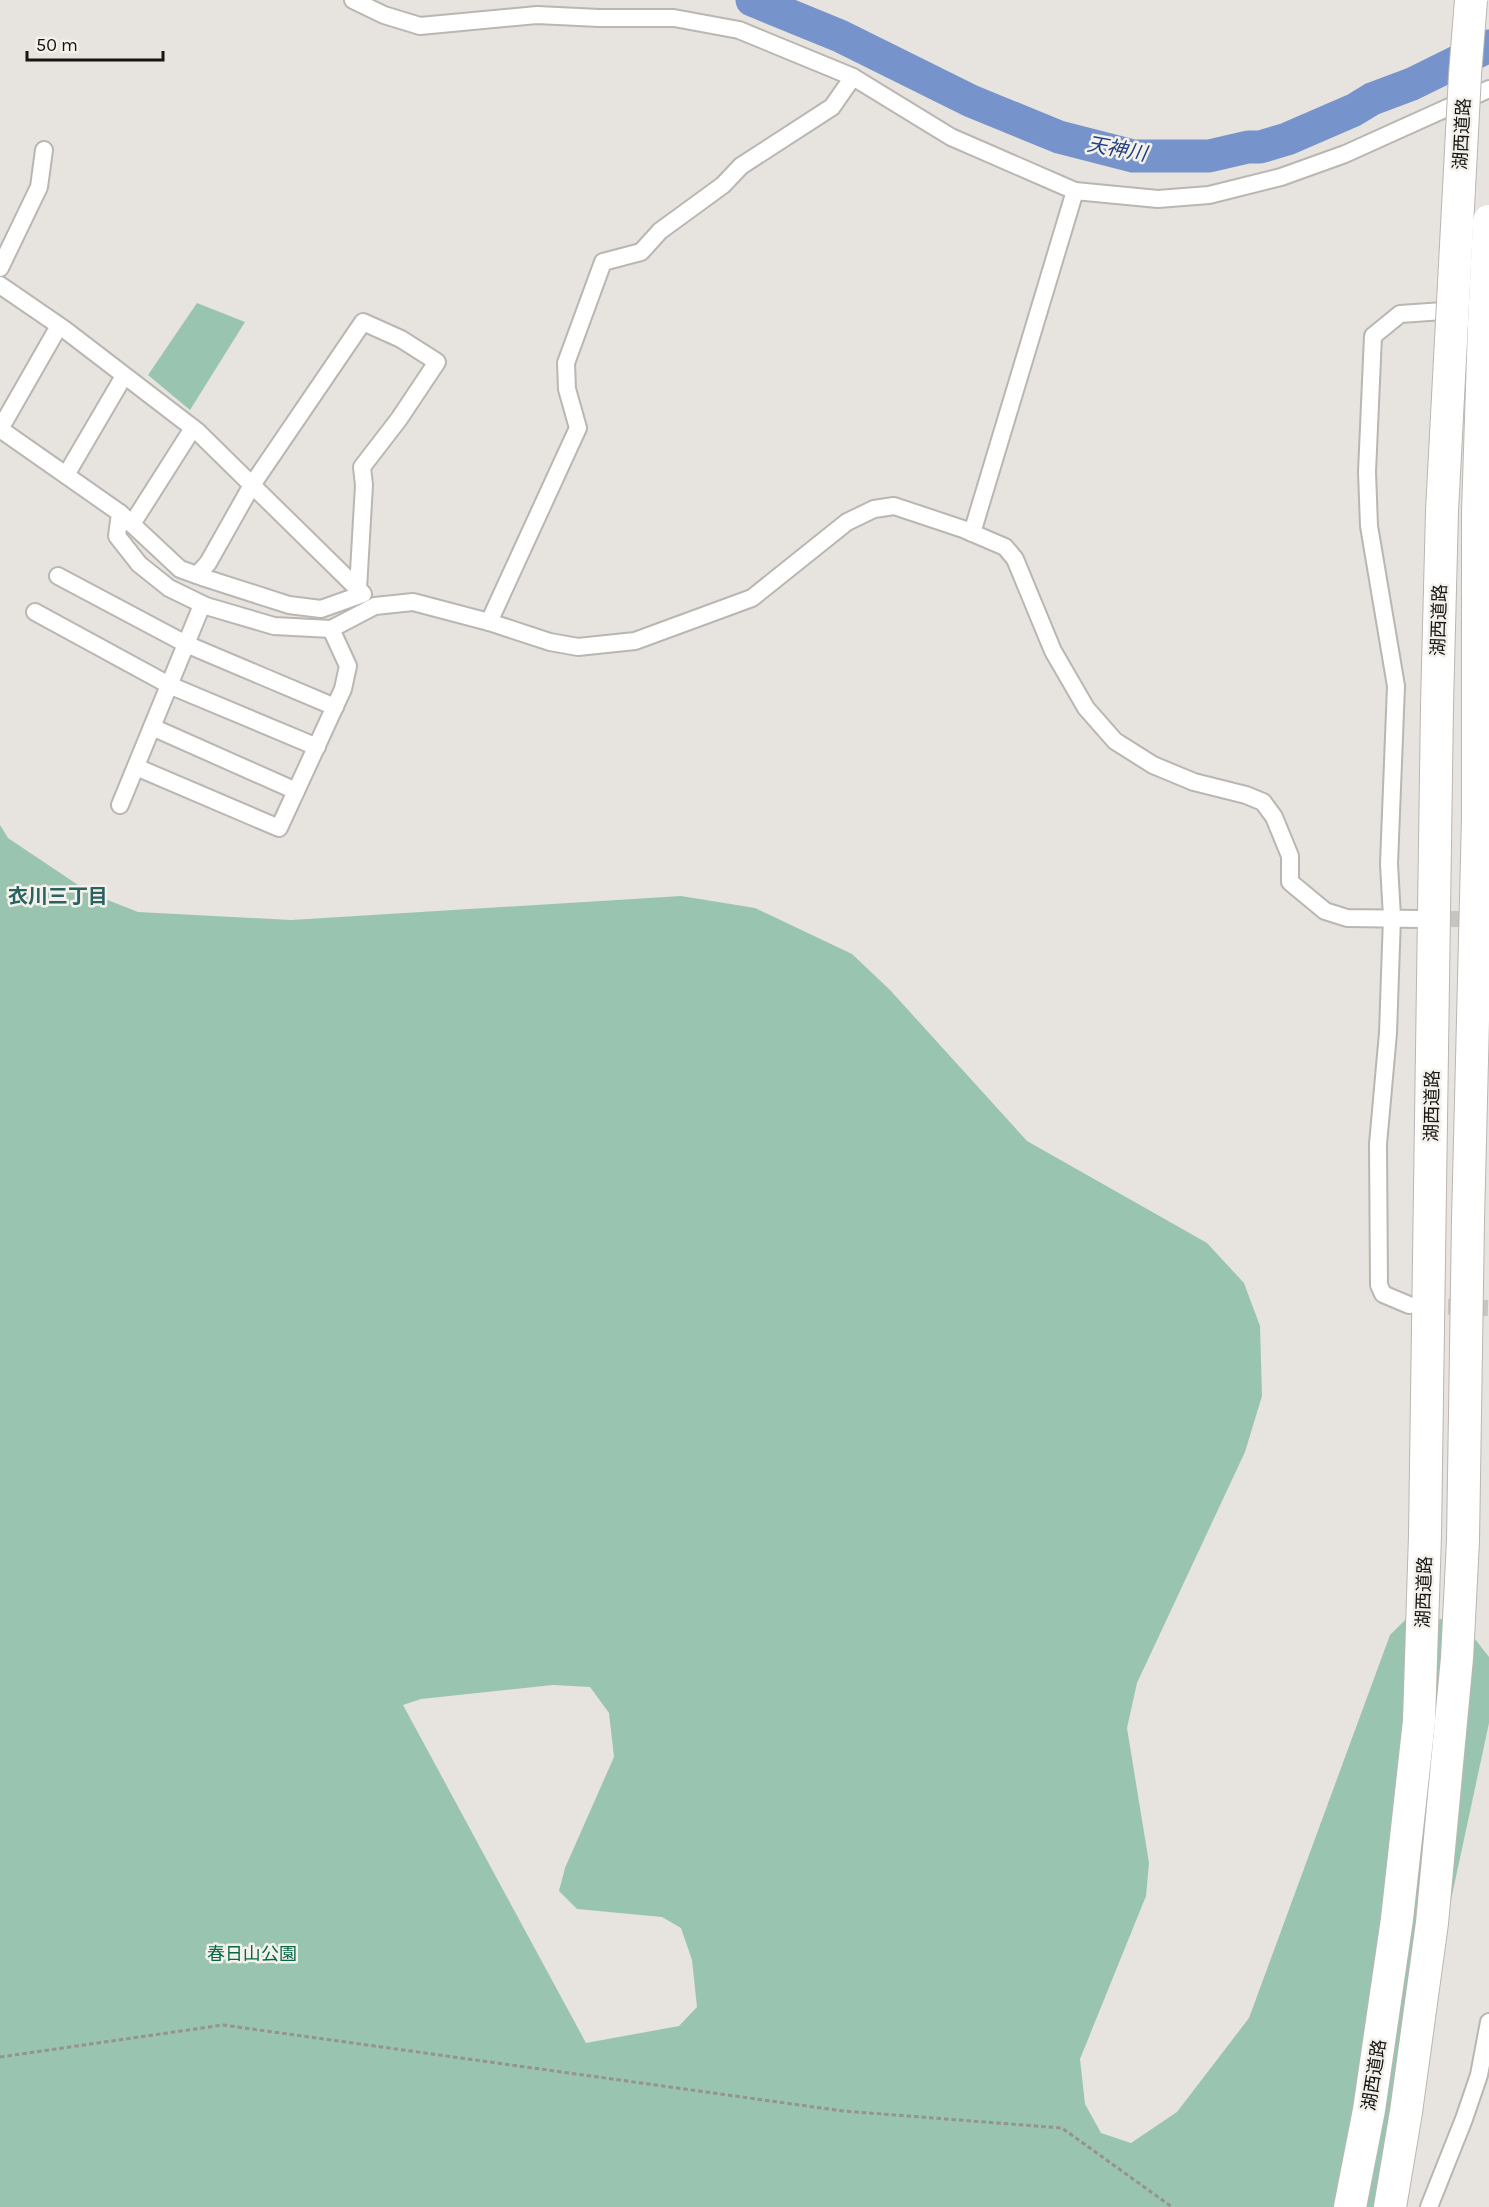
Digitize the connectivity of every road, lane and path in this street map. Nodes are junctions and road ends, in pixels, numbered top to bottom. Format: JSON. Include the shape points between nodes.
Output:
{"nodes":[{"id":1,"x":353,"y":0,"type":"edge"},
{"id":2,"x":1471,"y":0,"type":"edge"},
{"id":3,"x":853,"y":77,"type":"junction"},
{"id":4,"x":1489,"y":88,"type":"edge"},
{"id":5,"x":44,"y":150,"type":"dead end"},
{"id":6,"x":1075,"y":191,"type":"junction"},
{"id":7,"x":1489,"y":221,"type":"edge"},
{"id":8,"x":0,"y":268,"type":"edge"},
{"id":9,"x":0,"y":285,"type":"edge"},
{"id":10,"x":1487,"y":316,"type":"edge"},
{"id":11,"x":59,"y":326,"type":"junction"},
{"id":12,"x":124,"y":376,"type":"junction"},
{"id":13,"x":193,"y":428,"type":"junction"},
{"id":14,"x":0,"y":429,"type":"edge"},
{"id":15,"x":66,"y":475,"type":"junction"},
{"id":16,"x":252,"y":485,"type":"junction"},
{"id":17,"x":126,"y":518,"type":"junction"},
{"id":18,"x":972,"y":533,"type":"junction"},
{"id":19,"x":197,"y":575,"type":"junction"},
{"id":20,"x":58,"y":576,"type":"dead end"},
{"id":21,"x":365,"y":596,"type":"junction"},
{"id":22,"x":202,"y":604,"type":"junction"},
{"id":23,"x":34,"y":612,"type":"dead end"},
{"id":24,"x":489,"y":622,"type":"junction"},
{"id":25,"x":332,"y":629,"type":"junction"},
{"id":26,"x":186,"y":644,"type":"junction"},
{"id":27,"x":169,"y":685,"type":"junction"},
{"id":28,"x":335,"y":707,"type":"junction"},
{"id":29,"x":152,"y":727,"type":"junction"},
{"id":30,"x":317,"y":747,"type":"junction"},
{"id":31,"x":136,"y":767,"type":"junction"},
{"id":32,"x":296,"y":791,"type":"junction"},
{"id":33,"x":120,"y":805,"type":"dead end"},
{"id":34,"x":1392,"y":917,"type":"junction"},
{"id":35,"x":1421,"y":919,"type":"tunnel mouth"},
{"id":36,"x":1409,"y":1305,"type":"tunnel mouth"},
{"id":37,"x":1489,"y":2022,"type":"edge"},
{"id":38,"x":0,"y":2057,"type":"edge"},
{"id":39,"x":1172,"y":2207,"type":"edge"},
{"id":40,"x":1350,"y":2207,"type":"edge"},
{"id":41,"x":1390,"y":2207,"type":"edge"},
{"id":42,"x":1430,"y":2207,"type":"edge"}],
"edges":[{"from":1,"to":3,"type":"street","via":[[420,26],[537,15],[674,18],[739,30]]},
{"from":2,"to":40,"type":"highway","name":"湖西道路","bridge":true,"via":[[1442,512],[1420,1710],[1397,1919],[1369,2110]]},
{"from":3,"to":6,"type":"street","via":[[951,137]]},
{"from":3,"to":24,"type":"street","via":[[832,107],[741,166],[723,185],[660,231],[641,252],[603,262],[566,363],[567,389],[578,428]]},
{"from":4,"to":6,"type":"street","via":[[1345,154],[1281,177],[1209,195],[1158,199]]},
{"from":5,"to":8,"type":"street","via":[[39,187]]},
{"from":6,"to":18,"type":"street"},
{"from":7,"to":10,"type":"highway","name":"湖西道路","bridge":true},
{"from":9,"to":11,"type":"street"},
{"from":10,"to":34,"type":"street","via":[[1431,310],[1400,314],[1373,336],[1367,472],[1369,526],[1396,686],[1389,864]]},
{"from":10,"to":41,"type":"highway","name":"湖西道路","via":[[1478,513],[1478,818],[1463,1541],[1449,1751],[1432,1923]]},
{"from":11,"to":12,"type":"street"},
{"from":11,"to":14,"type":"street"},
{"from":12,"to":13,"type":"street"},
{"from":12,"to":15,"type":"street"},
{"from":13,"to":16,"type":"street"},
{"from":13,"to":17,"type":"street"},
{"from":14,"to":15,"type":"street"},
{"from":15,"to":17,"type":"street"},
{"from":16,"to":19,"type":"street","via":[[208,563]]},
{"from":16,"to":21,"type":"street"},
{"from":16,"to":21,"type":"street","via":[[363,322],[401,339],[437,362],[362,467]]},
{"from":17,"to":19,"type":"street","via":[[180,568]]},
{"from":17,"to":22,"type":"street","via":[[117,536],[139,564],[169,588]]},
{"from":18,"to":24,"type":"street","via":[[894,506],[874,509],[847,522],[752,598],[635,641],[578,647]]},
{"from":18,"to":34,"type":"street","via":[[1005,547],[1015,559],[1053,651],[1086,708],[1115,741],[1153,765],[1194,782],[1263,802],[1274,817],[1290,856],[1290,882],[1324,911],[1347,918]]},
{"from":19,"to":21,"type":"street","via":[[289,605],[321,609]]},
{"from":20,"to":26,"type":"street"},
{"from":21,"to":24,"type":"street","via":[[413,602]]},
{"from":21,"to":25,"type":"street"},
{"from":22,"to":25,"type":"street","via":[[274,626]]},
{"from":22,"to":26,"type":"street"},
{"from":23,"to":27,"type":"street"},
{"from":25,"to":28,"type":"street","via":[[348,666]]},
{"from":26,"to":27,"type":"street"},
{"from":26,"to":28,"type":"street"},
{"from":27,"to":29,"type":"street"},
{"from":27,"to":30,"type":"street"},
{"from":28,"to":30,"type":"street"},
{"from":29,"to":31,"type":"street"},
{"from":29,"to":32,"type":"street"},
{"from":30,"to":32,"type":"street"},
{"from":31,"to":32,"type":"street","via":[[279,828]]},
{"from":31,"to":33,"type":"street"},
{"from":34,"to":35,"type":"street"},
{"from":34,"to":36,"type":"street","via":[[1388,1033],[1378,1144],[1379,1285],[1383,1294]]},
{"from":37,"to":42,"type":"street","via":[[1479,2075]]},
{"from":38,"to":39,"type":"path","via":[[223,2025],[843,2111],[1062,2128]]}]}
